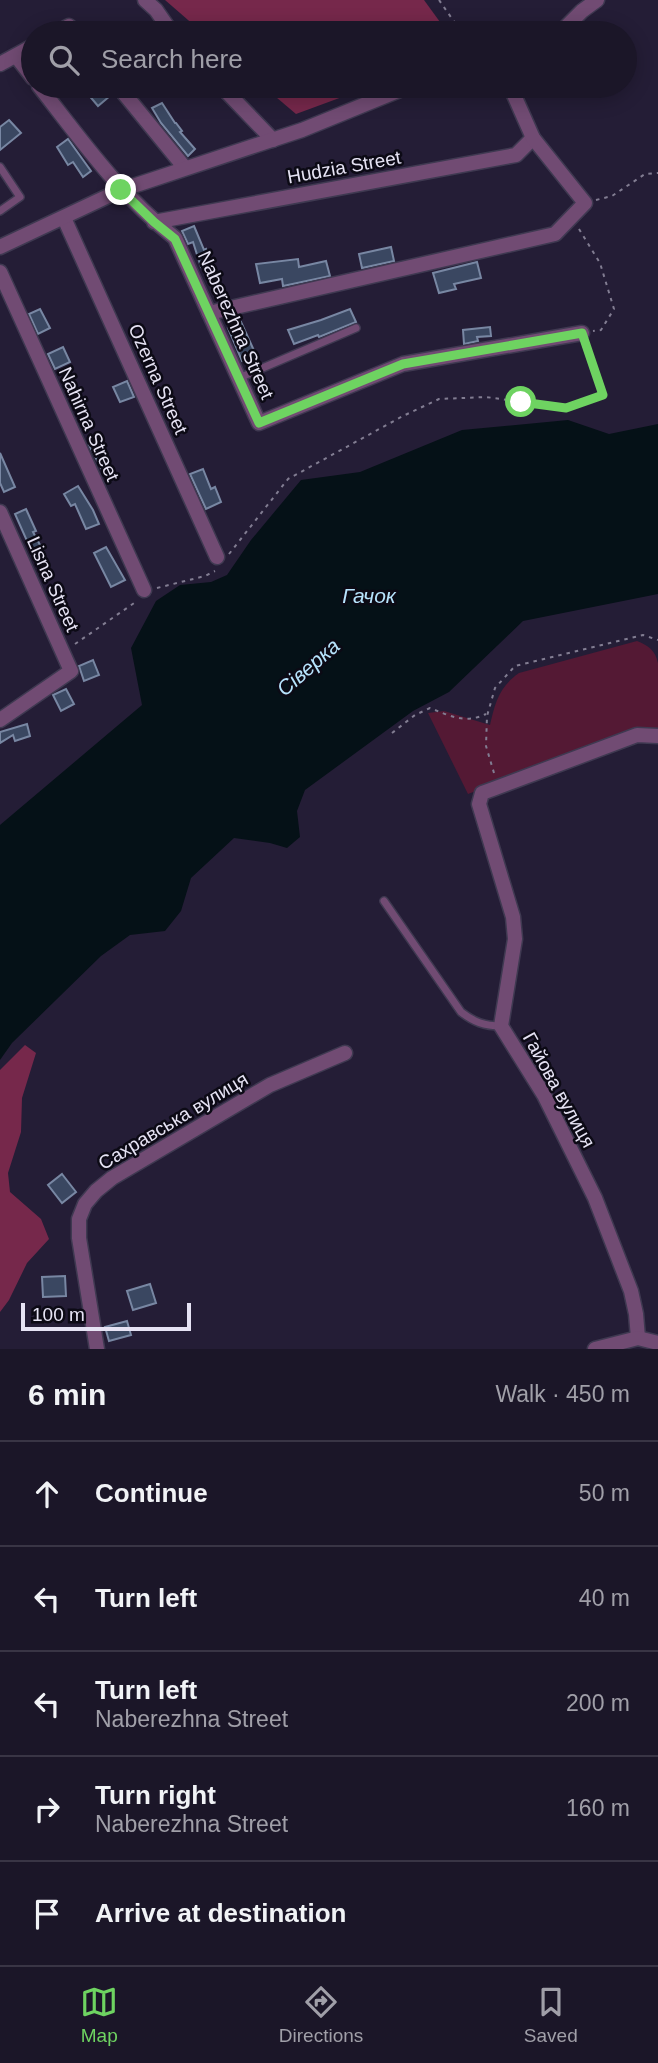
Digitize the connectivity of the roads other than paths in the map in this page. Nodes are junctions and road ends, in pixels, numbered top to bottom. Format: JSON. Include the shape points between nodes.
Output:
{"nodes":[{"id":1,"x":145,"y":0,"type":"edge"},
{"id":2,"x":597,"y":0,"type":"edge"},
{"id":3,"x":164,"y":21,"type":"edge"},
{"id":4,"x":572,"y":21,"type":"edge"},
{"id":5,"x":21,"y":53,"type":"edge"},
{"id":6,"x":16,"y":56,"type":"junction"},
{"id":7,"x":21,"y":62,"type":"edge"},
{"id":8,"x":0,"y":64,"type":"edge"},
{"id":9,"x":48,"y":98,"type":"edge"},
{"id":10,"x":128,"y":98,"type":"edge"},
{"id":11,"x":233,"y":98,"type":"edge"},
{"id":12,"x":380,"y":98,"type":"edge"},
{"id":13,"x":515,"y":98,"type":"edge"},
{"id":14,"x":533,"y":138,"type":"junction"},
{"id":15,"x":273,"y":140,"type":"junction"},
{"id":16,"x":0,"y":167,"type":"edge"},
{"id":17,"x":185,"y":168,"type":"junction"},
{"id":18,"x":121,"y":190,"type":"junction"},
{"id":19,"x":0,"y":211,"type":"edge"},
{"id":20,"x":64,"y":218,"type":"junction"},
{"id":21,"x":154,"y":222,"type":"junction"},
{"id":22,"x":0,"y":247,"type":"edge"},
{"id":23,"x":0,"y":272,"type":"edge"},
{"id":24,"x":209,"y":313,"type":"junction"},
{"id":25,"x":356,"y":328,"type":"dead end"},
{"id":26,"x":582,"y":333,"type":"road end"},
{"id":27,"x":239,"y":378,"type":"junction"},
{"id":28,"x":0,"y":512,"type":"edge"},
{"id":29,"x":222,"y":561,"type":"road end"},
{"id":30,"x":144,"y":590,"type":"road end"},
{"id":31,"x":0,"y":720,"type":"edge"},
{"id":32,"x":658,"y":736,"type":"edge"},
{"id":33,"x":383,"y":901,"type":"dead end"},
{"id":34,"x":501,"y":1026,"type":"junction"},
{"id":35,"x":345,"y":1052,"type":"dead end"},
{"id":36,"x":638,"y":1338,"type":"junction"},
{"id":37,"x":658,"y":1343,"type":"edge"},
{"id":38,"x":97,"y":1349,"type":"edge"},
{"id":39,"x":595,"y":1349,"type":"edge"}],
"edges":[{"from":1,"to":3,"type":"street"},
{"from":2,"to":4,"type":"street"},
{"from":5,"to":6,"type":"street"},
{"from":6,"to":7,"type":"street"},
{"from":6,"to":8,"type":"street"},
{"from":9,"to":18,"type":"street","name":"Naberezhna Street"},
{"from":10,"to":17,"type":"street"},
{"from":11,"to":15,"type":"street"},
{"from":12,"to":15,"type":"street"},
{"from":13,"to":14,"type":"street"},
{"from":14,"to":21,"type":"street","name":"Hudzia Street","via":[[516,155]]},
{"from":14,"to":24,"type":"street","via":[[585,203],[555,234]]},
{"from":15,"to":17,"type":"street"},
{"from":16,"to":19,"type":"lane","via":[[20,197]]},
{"from":17,"to":18,"type":"street"},
{"from":18,"to":20,"type":"street"},
{"from":18,"to":21,"type":"street","name":"Naberezhna Street"},
{"from":20,"to":22,"type":"street"},
{"from":20,"to":29,"type":"street","name":"Ozerna Street"},
{"from":21,"to":24,"type":"street","name":"Naberezhna Street","via":[[175,239]]},
{"from":23,"to":30,"type":"street","name":"Nahirna Street"},
{"from":24,"to":27,"type":"street","name":"Naberezhna Street"},
{"from":25,"to":27,"type":"lane"},
{"from":26,"to":27,"type":"street","name":"Naberezhna Street","via":[[403,364],[259,423]]},
{"from":28,"to":31,"type":"street","name":"Lisna Street","via":[[71,671]]},
{"from":32,"to":34,"type":"street","name":"Гайова вулиця","via":[[637,736],[482,793],[479,804],[513,917],[515,939]]},
{"from":33,"to":34,"type":"lane","via":[[461,1012],[474,1022]]},
{"from":34,"to":36,"type":"street","name":"Гайова вулиця","via":[[544,1095],[595,1198],[631,1291]]},
{"from":35,"to":38,"type":"street","name":"Сахравська вулиця","via":[[236,1105],[112,1178],[85,1204],[79,1238]]},
{"from":36,"to":37,"type":"street"},
{"from":36,"to":39,"type":"street"}]}
